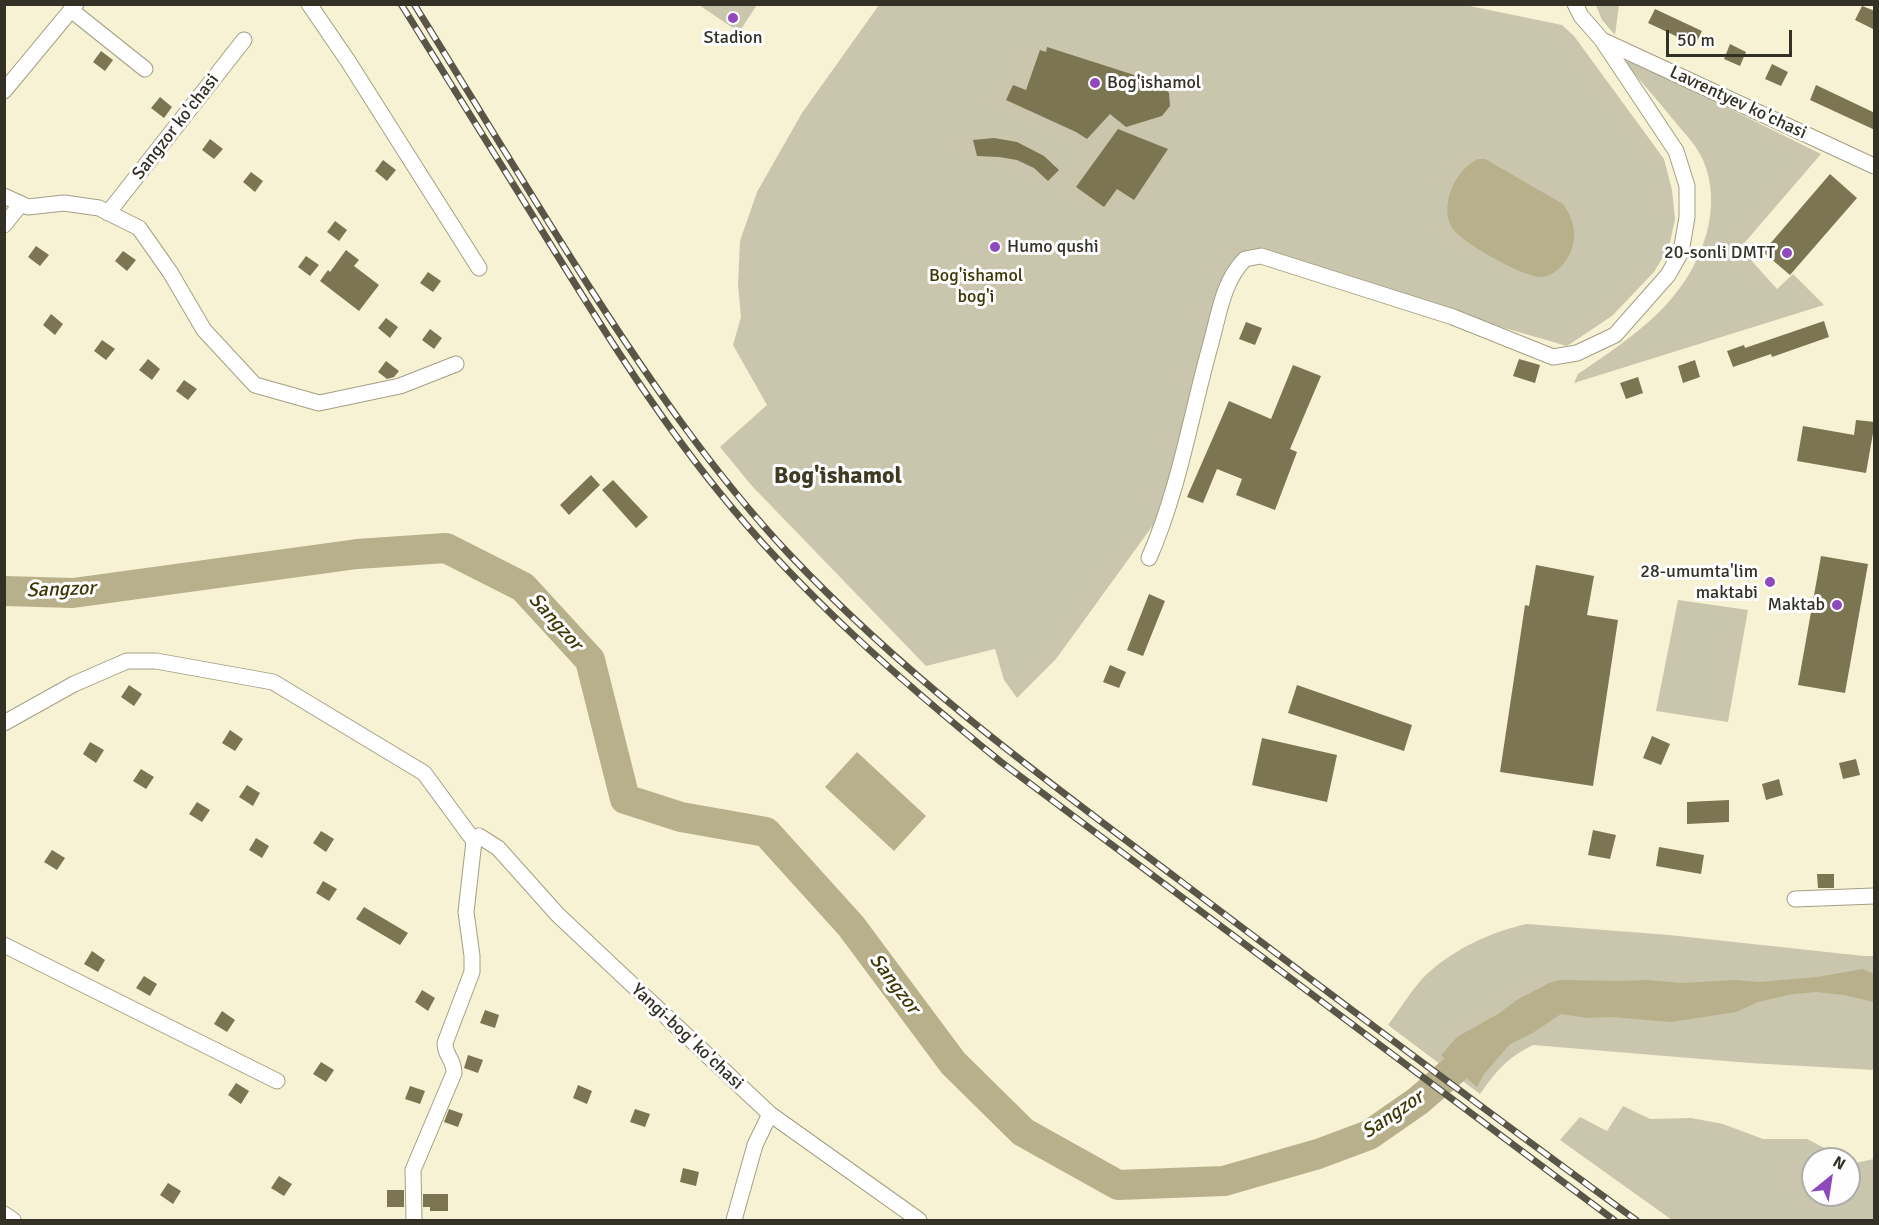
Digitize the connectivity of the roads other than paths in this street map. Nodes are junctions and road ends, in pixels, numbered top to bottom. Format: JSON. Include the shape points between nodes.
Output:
{"nodes":[{"id":1,"x":309,"y":4,"type":"edge"},
{"id":2,"x":1575,"y":4,"type":"edge"},
{"id":3,"x":74,"y":7,"type":"edge"},
{"id":4,"x":244,"y":40,"type":"dead end"},
{"id":5,"x":1602,"y":40,"type":"junction"},
{"id":6,"x":145,"y":69,"type":"dead end"},
{"id":7,"x":4,"y":91,"type":"edge"},
{"id":8,"x":1875,"y":165,"type":"edge"},
{"id":9,"x":4,"y":196,"type":"edge"},
{"id":10,"x":21,"y":204,"type":"junction"},
{"id":11,"x":108,"y":213,"type":"junction"},
{"id":12,"x":4,"y":225,"type":"edge"},
{"id":13,"x":479,"y":268,"type":"dead end"},
{"id":14,"x":456,"y":364,"type":"dead end"},
{"id":15,"x":1149,"y":558,"type":"dead end"},
{"id":16,"x":4,"y":723,"type":"edge"},
{"id":17,"x":474,"y":841,"type":"junction"},
{"id":18,"x":1875,"y":896,"type":"edge"},
{"id":19,"x":1794,"y":899,"type":"dead end"},
{"id":20,"x":4,"y":945,"type":"edge"},
{"id":21,"x":277,"y":1081,"type":"dead end"},
{"id":22,"x":770,"y":1114,"type":"junction"},
{"id":23,"x":4,"y":1214,"type":"edge"},
{"id":24,"x":13,"y":1221,"type":"edge"},
{"id":25,"x":414,"y":1221,"type":"edge"},
{"id":26,"x":735,"y":1221,"type":"edge"},
{"id":27,"x":919,"y":1221,"type":"edge"}],
"edges":[{"from":1,"to":13,"type":"street"},
{"from":2,"to":5,"type":"street"},
{"from":3,"to":6,"type":"street"},
{"from":3,"to":7,"type":"street"},
{"from":4,"to":11,"type":"street","name":"Sangzor ko'chasi"},
{"from":5,"to":8,"type":"street","name":"Lavrentyev ko'chasi"},
{"from":5,"to":15,"type":"street","via":[[1676,151],[1687,186],[1681,252],[1668,275],[1627,323],[1615,335],[1577,353],[1552,357],[1453,317],[1261,256],[1245,259],[1229,280],[1164,522]]},
{"from":9,"to":10,"type":"street"},
{"from":10,"to":11,"type":"street","via":[[64,204],[99,208]]},
{"from":10,"to":12,"type":"street"},
{"from":11,"to":14,"type":"street","via":[[139,228],[204,330],[255,385],[319,403],[400,386]]},
{"from":16,"to":17,"type":"street","via":[[74,684],[127,661],[156,662],[273,682],[424,773]]},
{"from":17,"to":22,"type":"street","name":"Yangi-bog' ko'chasi","via":[[479,836],[498,848],[558,915]]},
{"from":17,"to":25,"type":"street","via":[[466,912],[472,972],[445,1043],[454,1062],[454,1073],[413,1170]]},
{"from":18,"to":19,"type":"street"},
{"from":20,"to":21,"type":"street"},
{"from":22,"to":26,"type":"street","via":[[755,1145]]},
{"from":22,"to":27,"type":"street","name":"Yangi-bog' ko'chasi"},
{"from":23,"to":24,"type":"street"}]}
